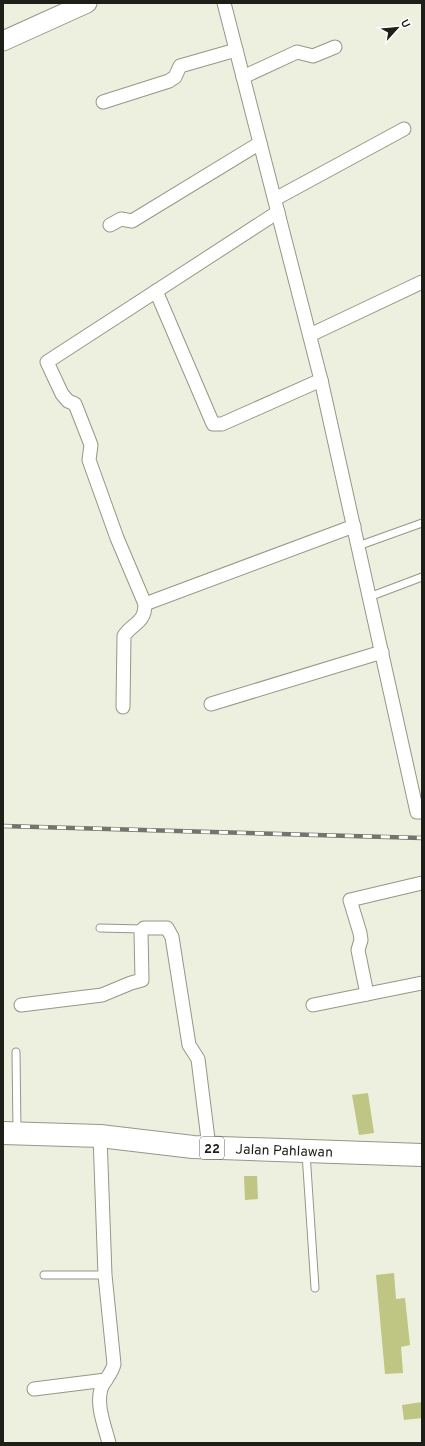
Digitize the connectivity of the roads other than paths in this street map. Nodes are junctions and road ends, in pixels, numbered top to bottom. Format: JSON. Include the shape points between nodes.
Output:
{"nodes":[{"id":1,"x":224,"y":3,"type":"edge"},
{"id":2,"x":84,"y":4,"type":"edge"},
{"id":3,"x":3,"y":41,"type":"edge"},
{"id":4,"x":335,"y":47,"type":"dead end"},
{"id":5,"x":236,"y":50,"type":"junction"},
{"id":6,"x":243,"y":77,"type":"junction"},
{"id":7,"x":103,"y":102,"type":"dead end"},
{"id":8,"x":404,"y":129,"type":"dead end"},
{"id":9,"x":260,"y":143,"type":"junction"},
{"id":10,"x":275,"y":199,"type":"junction"},
{"id":11,"x":278,"y":212,"type":"junction"},
{"id":12,"x":110,"y":225,"type":"dead end"},
{"id":13,"x":422,"y":282,"type":"edge"},
{"id":14,"x":156,"y":291,"type":"junction"},
{"id":15,"x":310,"y":335,"type":"junction"},
{"id":16,"x":321,"y":380,"type":"junction"},
{"id":17,"x":422,"y":523,"type":"edge"},
{"id":18,"x":354,"y":526,"type":"junction"},
{"id":19,"x":358,"y":546,"type":"junction"},
{"id":20,"x":422,"y":577,"type":"edge"},
{"id":21,"x":369,"y":597,"type":"junction"},
{"id":22,"x":145,"y":604,"type":"junction"},
{"id":23,"x":382,"y":652,"type":"junction"},
{"id":24,"x":211,"y":704,"type":"dead end"},
{"id":25,"x":123,"y":707,"type":"dead end"},
{"id":26,"x":422,"y":812,"type":"edge"},
{"id":27,"x":422,"y":883,"type":"edge"},
{"id":28,"x":100,"y":928,"type":"dead end"},
{"id":29,"x":142,"y":929,"type":"junction"},
{"id":30,"x":422,"y":983,"type":"edge"},
{"id":31,"x":368,"y":994,"type":"junction"},
{"id":32,"x":21,"y":1005,"type":"dead end"},
{"id":33,"x":313,"y":1005,"type":"dead end"},
{"id":34,"x":16,"y":1052,"type":"dead end"},
{"id":35,"x":10,"y":1134,"type":"edge"},
{"id":36,"x":100,"y":1136,"type":"junction"},
{"id":37,"x":209,"y":1148,"type":"junction"},
{"id":38,"x":306,"y":1151,"type":"junction"},
{"id":39,"x":422,"y":1155,"type":"edge"},
{"id":40,"x":44,"y":1275,"type":"dead end"},
{"id":41,"x":105,"y":1275,"type":"junction"},
{"id":42,"x":315,"y":1288,"type":"dead end"},
{"id":43,"x":106,"y":1380,"type":"junction"},
{"id":44,"x":34,"y":1389,"type":"dead end"},
{"id":45,"x":109,"y":1443,"type":"edge"}],
"edges":[{"from":1,"to":5,"type":"street"},
{"from":2,"to":3,"type":"street"},
{"from":4,"to":6,"type":"street","via":[[313,56],[297,52]]},
{"from":5,"to":6,"type":"street"},
{"from":5,"to":7,"type":"street","via":[[180,66],[175,77],[169,81]]},
{"from":6,"to":9,"type":"street"},
{"from":8,"to":10,"type":"street"},
{"from":9,"to":10,"type":"street"},
{"from":9,"to":12,"type":"street","via":[[132,222],[121,219]]},
{"from":10,"to":11,"type":"street"},
{"from":11,"to":14,"type":"street"},
{"from":11,"to":15,"type":"street"},
{"from":13,"to":15,"type":"street"},
{"from":14,"to":16,"type":"street","via":[[213,424],[222,424]]},
{"from":14,"to":22,"type":"street","via":[[47,362],[62,394],[75,404],[78,411],[91,445],[89,460],[117,538]]},
{"from":15,"to":16,"type":"street"},
{"from":16,"to":18,"type":"street"},
{"from":17,"to":19,"type":"lane"},
{"from":18,"to":19,"type":"street"},
{"from":18,"to":22,"type":"street"},
{"from":19,"to":21,"type":"street"},
{"from":20,"to":21,"type":"lane"},
{"from":21,"to":23,"type":"street"},
{"from":22,"to":25,"type":"street","via":[[144,615],[124,636]]},
{"from":23,"to":24,"type":"street"},
{"from":23,"to":26,"type":"street","via":[[417,812]]},
{"from":27,"to":31,"type":"street","via":[[350,900],[360,934],[358,950]]},
{"from":28,"to":29,"type":"lane"},
{"from":29,"to":32,"type":"street","via":[[142,980],[102,995]]},
{"from":29,"to":37,"type":"street","via":[[167,928],[172,937],[190,1045],[198,1059]]},
{"from":30,"to":31,"type":"street"},
{"from":31,"to":33,"type":"street"},
{"from":34,"to":35,"type":"lane"},
{"from":35,"to":36,"type":"highway","name":"Jalan Pahlawan","number":"22"},
{"from":36,"to":37,"type":"highway","name":"Jalan Pahlawan","number":"22"},
{"from":36,"to":41,"type":"street"},
{"from":37,"to":38,"type":"highway","name":"Jalan Pahlawan","number":"22"},
{"from":38,"to":39,"type":"highway","name":"Jalan Pahlawan","number":"22"},
{"from":38,"to":42,"type":"lane"},
{"from":40,"to":41,"type":"lane"},
{"from":41,"to":43,"type":"street","via":[[114,1364]]},
{"from":43,"to":44,"type":"street"},
{"from":43,"to":45,"type":"street","via":[[100,1396]]}]}
